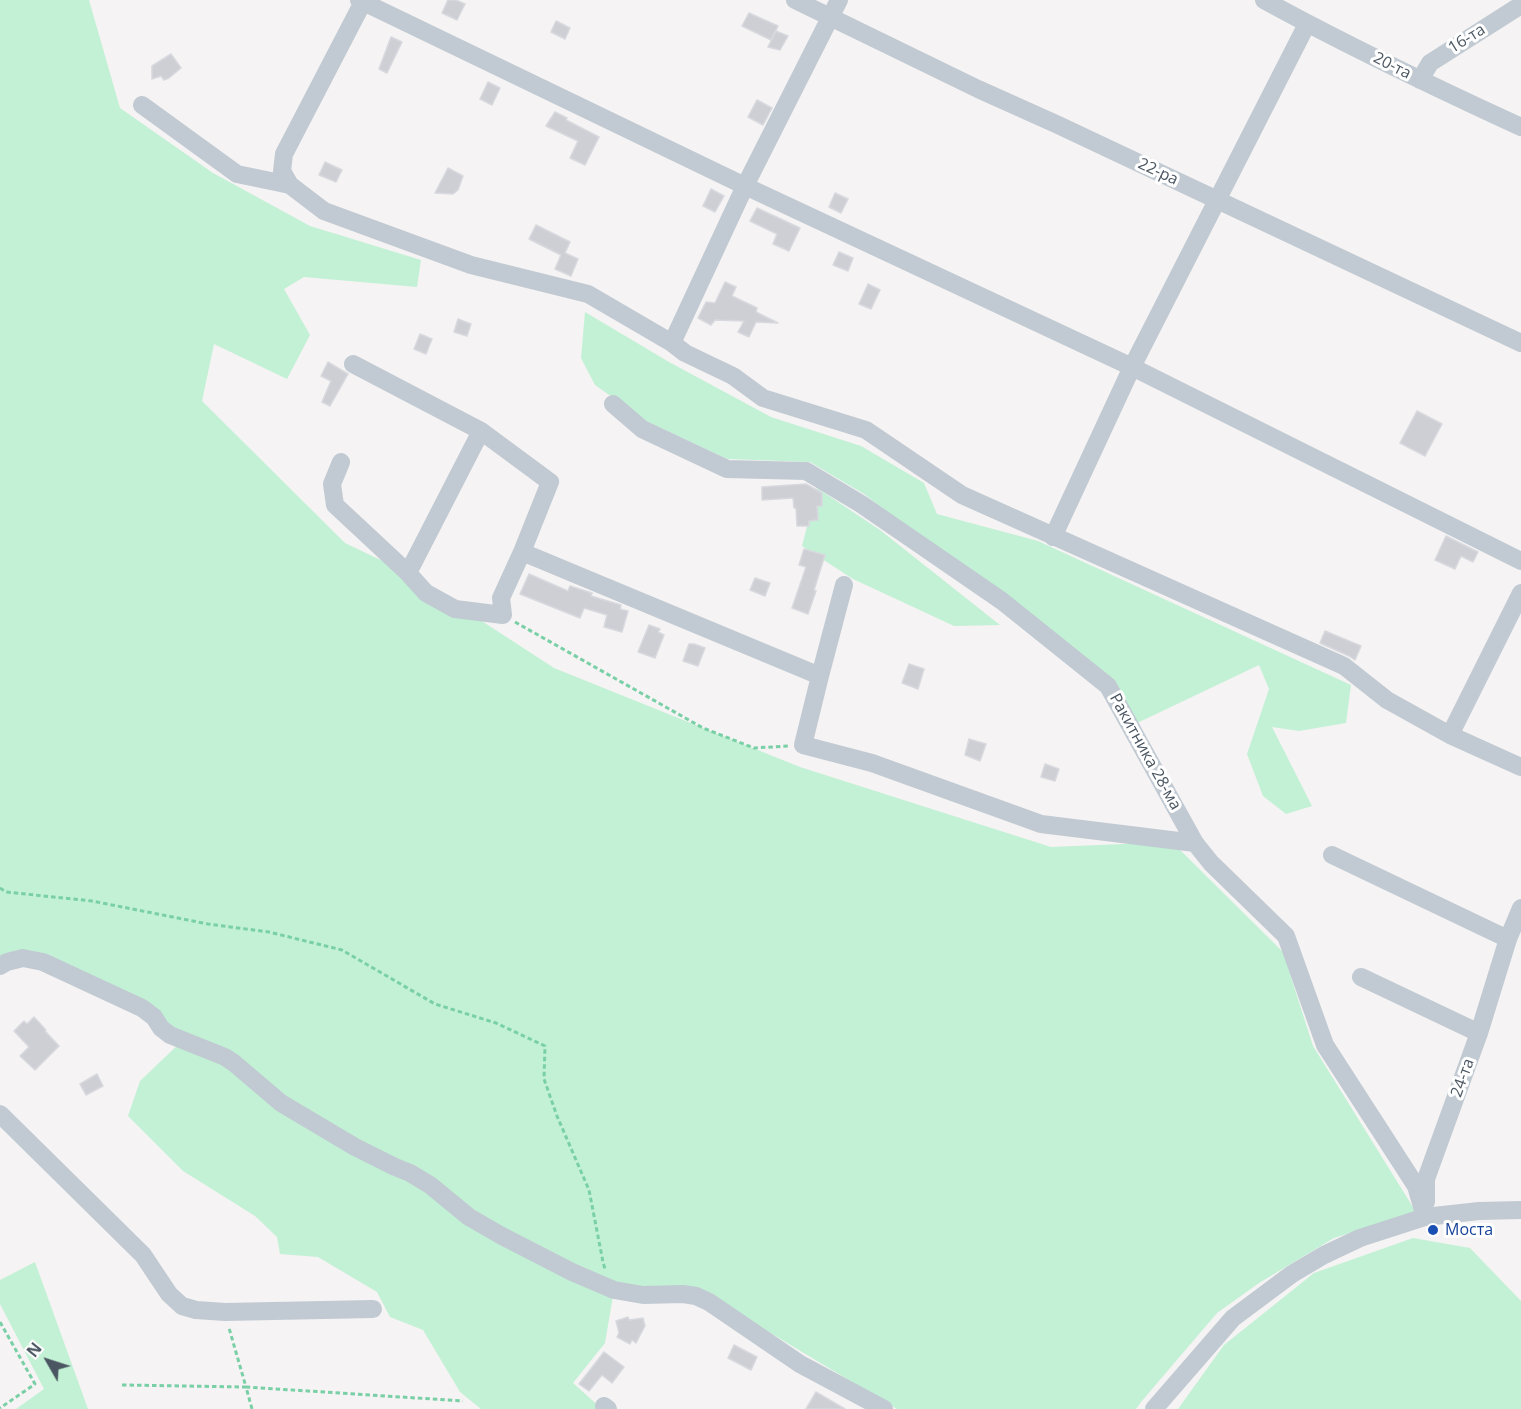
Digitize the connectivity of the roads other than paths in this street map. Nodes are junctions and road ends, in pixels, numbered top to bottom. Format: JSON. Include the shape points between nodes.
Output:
{"nodes":[{"id":1,"x":795,"y":0,"type":"edge"},
{"id":2,"x":839,"y":0,"type":"edge"},
{"id":3,"x":1264,"y":0,"type":"edge"},
{"id":4,"x":362,"y":1,"type":"edge"},
{"id":5,"x":1521,"y":5,"type":"edge"},
{"id":6,"x":830,"y":17,"type":"junction"},
{"id":7,"x":1307,"y":24,"type":"junction"},
{"id":8,"x":1420,"y":80,"type":"junction"},
{"id":9,"x":142,"y":105,"type":"dead end"},
{"id":10,"x":1521,"y":127,"type":"edge"},
{"id":11,"x":290,"y":185,"type":"junction"},
{"id":12,"x":745,"y":186,"type":"junction"},
{"id":13,"x":1217,"y":199,"type":"junction"},
{"id":14,"x":672,"y":343,"type":"junction"},
{"id":15,"x":1521,"y":343,"type":"edge"},
{"id":16,"x":353,"y":364,"type":"dead end"},
{"id":17,"x":1131,"y":367,"type":"junction"},
{"id":18,"x":613,"y":404,"type":"dead end"},
{"id":19,"x":481,"y":431,"type":"junction"},
{"id":20,"x":341,"y":462,"type":"dead end"},
{"id":21,"x":1053,"y":537,"type":"junction"},
{"id":22,"x":522,"y":552,"type":"junction"},
{"id":23,"x":1521,"y":561,"type":"edge"},
{"id":24,"x":408,"y":573,"type":"junction"},
{"id":25,"x":844,"y":585,"type":"dead end"},
{"id":26,"x":1521,"y":593,"type":"edge"},
{"id":27,"x":820,"y":676,"type":"junction"},
{"id":28,"x":1450,"y":735,"type":"junction"},
{"id":29,"x":1521,"y":767,"type":"edge"},
{"id":30,"x":1195,"y":843,"type":"junction"},
{"id":31,"x":1332,"y":855,"type":"dead end"},
{"id":32,"x":1521,"y":908,"type":"edge"},
{"id":33,"x":1508,"y":939,"type":"junction"},
{"id":34,"x":0,"y":966,"type":"edge"},
{"id":35,"x":1361,"y":977,"type":"dead end"},
{"id":36,"x":1479,"y":1033,"type":"junction"},
{"id":37,"x":0,"y":1114,"type":"edge"},
{"id":38,"x":1521,"y":1210,"type":"edge"},
{"id":39,"x":1425,"y":1217,"type":"junction"},
{"id":40,"x":373,"y":1309,"type":"dead end"},
{"id":41,"x":885,"y":1409,"type":"edge"},
{"id":42,"x":1154,"y":1409,"type":"edge"}],
"edges":[{"from":1,"to":6,"type":"street","name":"22-ра"},
{"from":2,"to":6,"type":"street"},
{"from":3,"to":7,"type":"street","name":"20-та"},
{"from":4,"to":11,"type":"street","via":[[284,154],[282,171]]},
{"from":4,"to":12,"type":"street"},
{"from":5,"to":8,"type":"street","name":"16-та","via":[[1430,63]]},
{"from":6,"to":12,"type":"street"},
{"from":6,"to":13,"type":"street","name":"22-ра"},
{"from":7,"to":8,"type":"street","name":"20-та"},
{"from":7,"to":13,"type":"street"},
{"from":8,"to":10,"type":"street","name":"20-та"},
{"from":9,"to":11,"type":"street","via":[[237,174]]},
{"from":11,"to":14,"type":"street","via":[[324,211],[471,264],[588,294]]},
{"from":12,"to":14,"type":"street"},
{"from":12,"to":17,"type":"street"},
{"from":13,"to":15,"type":"street","name":"22-ра"},
{"from":13,"to":17,"type":"street"},
{"from":14,"to":21,"type":"street","via":[[733,376],[763,398],[866,430],[962,495]]},
{"from":16,"to":19,"type":"street"},
{"from":17,"to":21,"type":"street"},
{"from":17,"to":23,"type":"street"},
{"from":18,"to":30,"type":"street","name":"Ракитника 28-ма","via":[[642,429],[727,469],[806,471],[1002,601],[1108,686]]},
{"from":19,"to":22,"type":"street","via":[[550,482]]},
{"from":19,"to":24,"type":"street"},
{"from":20,"to":24,"type":"street","via":[[332,484],[335,505]]},
{"from":21,"to":28,"type":"street","via":[[1344,666],[1387,700]]},
{"from":22,"to":24,"type":"street","via":[[501,598],[503,615],[455,609],[426,593]]},
{"from":22,"to":27,"type":"street"},
{"from":25,"to":27,"type":"street"},
{"from":26,"to":28,"type":"street"},
{"from":27,"to":30,"type":"street","via":[[803,745],[872,763],[1041,824]]},
{"from":28,"to":29,"type":"street"},
{"from":30,"to":39,"type":"street","name":"Ракитника 28-ма","via":[[1286,936],[1325,1045],[1416,1186]]},
{"from":31,"to":33,"type":"street"},
{"from":32,"to":33,"type":"street","name":"24-та"},
{"from":33,"to":36,"type":"street","name":"24-та"},
{"from":34,"to":41,"type":"street","via":[[23,958],[43,962],[142,1008],[170,1035],[225,1057],[281,1103],[430,1185],[502,1236],[614,1290],[696,1296],[800,1364]]},
{"from":35,"to":36,"type":"street"},
{"from":36,"to":39,"type":"street","name":"24-та","via":[[1426,1179]]},
{"from":37,"to":40,"type":"street","via":[[143,1255],[169,1294],[182,1306],[225,1312]]},
{"from":38,"to":39,"type":"street"},
{"from":39,"to":42,"type":"street","via":[[1360,1238],[1292,1274],[1233,1318]]}]}
